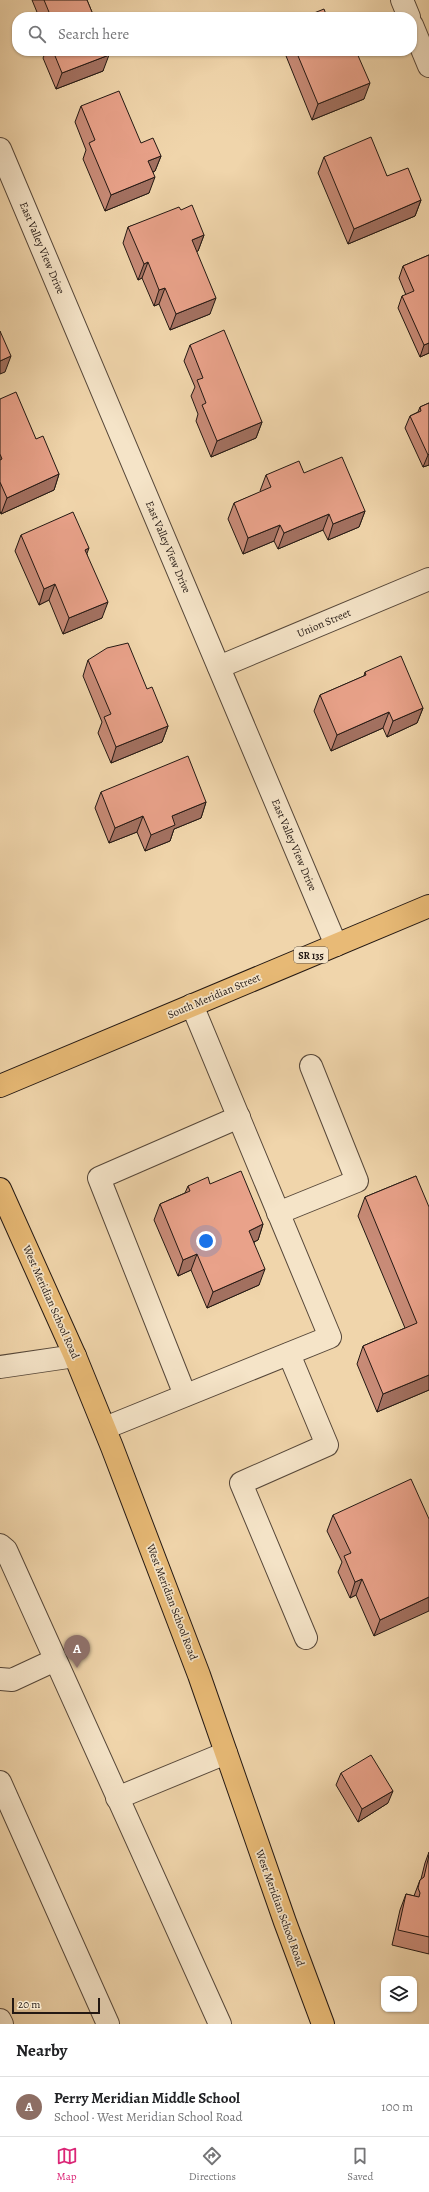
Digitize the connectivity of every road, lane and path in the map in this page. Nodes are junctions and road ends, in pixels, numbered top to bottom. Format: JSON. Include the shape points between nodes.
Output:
{"nodes":[{"id":1,"x":402,"y":0,"type":"edge"},
{"id":2,"x":407,"y":12,"type":"edge"},
{"id":3,"x":417,"y":37,"type":"edge"},
{"id":4,"x":429,"y":66,"type":"edge"},
{"id":5,"x":0,"y":149,"type":"edge"},
{"id":6,"x":429,"y":579,"type":"edge"},
{"id":7,"x":219,"y":667,"type":"junction"},
{"id":8,"x":429,"y":906,"type":"edge"},
{"id":9,"x":336,"y":945,"type":"junction"},
{"id":10,"x":192,"y":1005,"type":"junction"},
{"id":11,"x":311,"y":1066,"type":"dead end"},
{"id":12,"x":0,"y":1086,"type":"edge"},
{"id":13,"x":238,"y":1117,"type":"junction"},
{"id":14,"x":0,"y":1188,"type":"edge"},
{"id":15,"x":278,"y":1213,"type":"junction"},
{"id":16,"x":289,"y":1354,"type":"junction"},
{"id":17,"x":75,"y":1356,"type":"junction"},
{"id":18,"x":0,"y":1367,"type":"edge"},
{"id":19,"x":185,"y":1395,"type":"junction"},
{"id":20,"x":105,"y":1428,"type":"junction"},
{"id":21,"x":0,"y":1545,"type":"edge"},
{"id":22,"x":306,"y":1638,"type":"dead end"},
{"id":23,"x":56,"y":1660,"type":"junction"},
{"id":24,"x":0,"y":1679,"type":"edge"},
{"id":25,"x":226,"y":1753,"type":"junction"},
{"id":26,"x":0,"y":1782,"type":"edge"},
{"id":27,"x":117,"y":1798,"type":"junction"},
{"id":28,"x":0,"y":2020,"type":"edge"},
{"id":29,"x":2,"y":2024,"type":"edge"},
{"id":30,"x":108,"y":2024,"type":"edge"},
{"id":31,"x":220,"y":2024,"type":"edge"},
{"id":32,"x":323,"y":2024,"type":"edge"}],
"edges":[{"from":1,"to":2,"type":"street"},
{"from":3,"to":4,"type":"street"},
{"from":5,"to":7,"type":"street","name":"East Valley View Drive"},
{"from":6,"to":7,"type":"street","name":"Union Street"},
{"from":7,"to":9,"type":"street","name":"East Valley View Drive"},
{"from":8,"to":9,"type":"main road","name":"South Meridian Street","number":"SR 135"},
{"from":9,"to":10,"type":"main road","name":"South Meridian Street","number":"SR 135"},
{"from":10,"to":12,"type":"main road","name":"South Meridian Street","number":"SR 135"},
{"from":10,"to":13,"type":"street"},
{"from":11,"to":15,"type":"street","via":[[357,1181]]},
{"from":13,"to":15,"type":"street"},
{"from":13,"to":19,"type":"street","via":[[99,1178]]},
{"from":14,"to":17,"type":"main road","name":"West Meridian School Road"},
{"from":15,"to":16,"type":"street","via":[[330,1337]]},
{"from":16,"to":19,"type":"street"},
{"from":16,"to":22,"type":"street","via":[[327,1444],[241,1483]]},
{"from":17,"to":18,"type":"street"},
{"from":17,"to":20,"type":"main road","name":"West Meridian School Road"},
{"from":19,"to":20,"type":"street"},
{"from":20,"to":25,"type":"main road","name":"West Meridian School Road"},
{"from":21,"to":23,"type":"street","via":[[6,1550]]},
{"from":23,"to":24,"type":"street","via":[[12,1680]]},
{"from":23,"to":27,"type":"street"},
{"from":25,"to":27,"type":"street"},
{"from":25,"to":32,"type":"main road","name":"West Meridian School Road","via":[[284,1922]]},
{"from":26,"to":30,"type":"street"},
{"from":27,"to":31,"type":"street"},
{"from":28,"to":29,"type":"street"}]}
